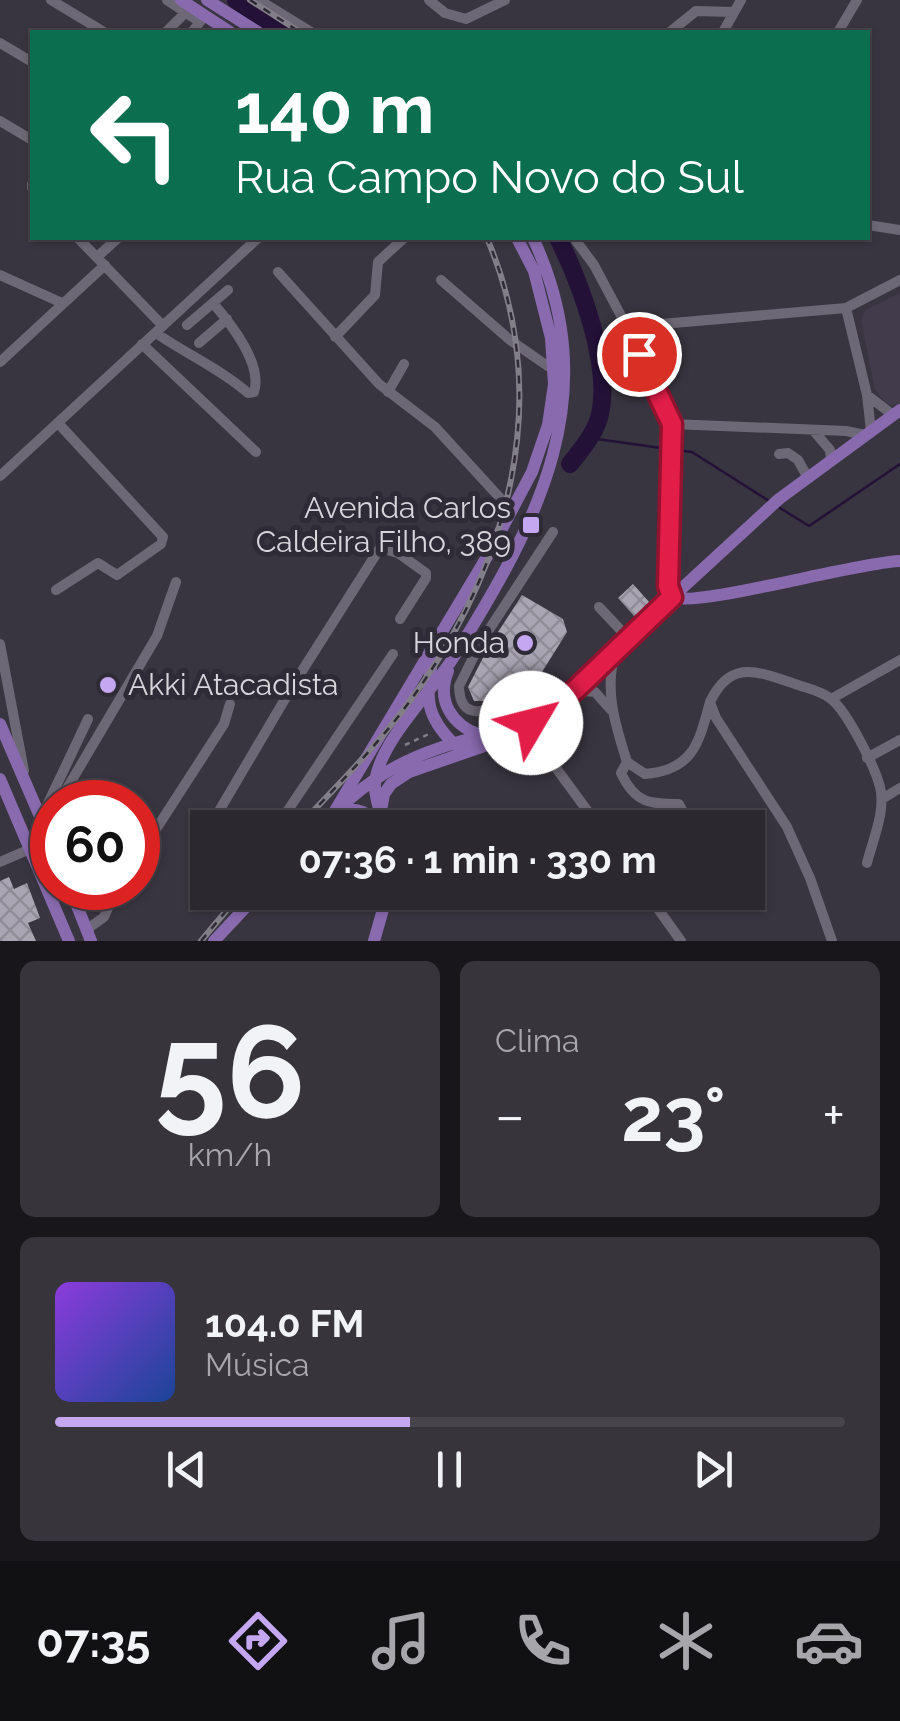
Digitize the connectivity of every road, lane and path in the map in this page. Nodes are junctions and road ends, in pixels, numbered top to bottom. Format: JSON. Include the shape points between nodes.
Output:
{"nodes":[{"id":1,"x":51,"y":0,"type":"edge"},
{"id":2,"x":167,"y":0,"type":"edge"},
{"id":3,"x":207,"y":0,"type":"edge"},
{"id":4,"x":259,"y":0,"type":"edge"},
{"id":5,"x":428,"y":0,"type":"edge"},
{"id":6,"x":506,"y":0,"type":"edge"},
{"id":7,"x":742,"y":0,"type":"edge"},
{"id":8,"x":857,"y":0,"type":"edge"},
{"id":9,"x":183,"y":6,"type":"edge"},
{"id":10,"x":734,"y":12,"type":"junction"},
{"id":11,"x":101,"y":30,"type":"edge"},
{"id":12,"x":167,"y":30,"type":"edge"},
{"id":13,"x":194,"y":30,"type":"edge"},
{"id":14,"x":226,"y":30,"type":"edge"},
{"id":15,"x":255,"y":30,"type":"edge"},
{"id":16,"x":308,"y":30,"type":"edge"},
{"id":17,"x":672,"y":30,"type":"edge"},
{"id":18,"x":724,"y":30,"type":"edge"},
{"id":19,"x":839,"y":30,"type":"edge"},
{"id":20,"x":0,"y":43,"type":"edge"},
{"id":21,"x":30,"y":61,"type":"edge"},
{"id":22,"x":3,"y":127,"type":"edge"},
{"id":23,"x":30,"y":139,"type":"edge"},
{"id":24,"x":870,"y":225,"type":"edge"},
{"id":25,"x":900,"y":230,"type":"edge"},
{"id":26,"x":80,"y":240,"type":"edge"},
{"id":27,"x":117,"y":240,"type":"edge"},
{"id":28,"x":256,"y":240,"type":"edge"},
{"id":29,"x":402,"y":240,"type":"edge"},
{"id":30,"x":518,"y":240,"type":"edge"},
{"id":31,"x":534,"y":240,"type":"edge"},
{"id":32,"x":575,"y":240,"type":"edge"},
{"id":33,"x":101,"y":261,"type":"junction"},
{"id":34,"x":278,"y":272,"type":"dead end"},
{"id":35,"x":0,"y":276,"type":"edge"},
{"id":36,"x":440,"y":280,"type":"dead end"},
{"id":37,"x":900,"y":280,"type":"edge"},
{"id":38,"x":228,"y":290,"type":"dead end"},
{"id":39,"x":213,"y":303,"type":"junction"},
{"id":40,"x":62,"y":304,"type":"junction"},
{"id":41,"x":846,"y":308,"type":"junction"},
{"id":42,"x":227,"y":319,"type":"junction"},
{"id":43,"x":187,"y":325,"type":"dead end"},
{"id":44,"x":627,"y":328,"type":"junction"},
{"id":45,"x":159,"y":329,"type":"junction"},
{"id":46,"x":335,"y":337,"type":"junction"},
{"id":47,"x":199,"y":343,"type":"dead end"},
{"id":48,"x":142,"y":344,"type":"junction"},
{"id":49,"x":0,"y":362,"type":"edge"},
{"id":50,"x":404,"y":364,"type":"dead end"},
{"id":51,"x":552,"y":369,"type":"junction"},
{"id":52,"x":388,"y":392,"type":"junction"},
{"id":53,"x":867,"y":395,"type":"junction"},
{"id":54,"x":896,"y":413,"type":"edge"},
{"id":55,"x":58,"y":423,"type":"junction"},
{"id":56,"x":672,"y":424,"type":"junction"},
{"id":57,"x":814,"y":430,"type":"junction"},
{"id":58,"x":868,"y":433,"type":"junction"},
{"id":59,"x":256,"y":452,"type":"dead end"},
{"id":60,"x":780,"y":454,"type":"dead end"},
{"id":61,"x":831,"y":460,"type":"junction"},
{"id":62,"x":0,"y":476,"type":"edge"},
{"id":63,"x":808,"y":478,"type":"junction"},
{"id":64,"x":512,"y":511,"type":"junction"},
{"id":65,"x":553,"y":532,"type":"dead end"},
{"id":66,"x":899,"y":558,"type":"edge"},
{"id":67,"x":176,"y":582,"type":"dead end"},
{"id":68,"x":56,"y":590,"type":"dead end"},
{"id":69,"x":672,"y":597,"type":"junction"},
{"id":70,"x":599,"y":607,"type":"dead end"},
{"id":71,"x":400,"y":620,"type":"dead end"},
{"id":72,"x":629,"y":639,"type":"junction"},
{"id":73,"x":0,"y":644,"type":"edge"},
{"id":74,"x":434,"y":648,"type":"junction"},
{"id":75,"x":616,"y":652,"type":"junction"},
{"id":76,"x":393,"y":654,"type":"dead end"},
{"id":77,"x":453,"y":659,"type":"junction"},
{"id":78,"x":900,"y":660,"type":"edge"},
{"id":79,"x":575,"y":690,"type":"junction"},
{"id":80,"x":426,"y":692,"type":"junction"},
{"id":81,"x":526,"y":697,"type":"junction"},
{"id":82,"x":831,"y":698,"type":"junction"},
{"id":83,"x":710,"y":702,"type":"junction"},
{"id":84,"x":230,"y":704,"type":"dead end"},
{"id":85,"x":557,"y":704,"type":"junction"},
{"id":86,"x":613,"y":713,"type":"junction"},
{"id":87,"x":88,"y":719,"type":"dead end"},
{"id":88,"x":538,"y":719,"type":"junction"},
{"id":89,"x":0,"y":724,"type":"edge"},
{"id":90,"x":432,"y":732,"type":"dead end"},
{"id":91,"x":512,"y":735,"type":"junction"},
{"id":92,"x":480,"y":736,"type":"junction"},
{"id":93,"x":900,"y":740,"type":"edge"},
{"id":94,"x":452,"y":742,"type":"junction"},
{"id":95,"x":538,"y":742,"type":"junction"},
{"id":96,"x":404,"y":746,"type":"junction"},
{"id":97,"x":470,"y":752,"type":"junction"},
{"id":98,"x":867,"y":758,"type":"junction"},
{"id":99,"x":627,"y":762,"type":"junction"},
{"id":100,"x":25,"y":777,"type":"junction"},
{"id":101,"x":376,"y":777,"type":"junction"},
{"id":102,"x":0,"y":779,"type":"edge"},
{"id":103,"x":63,"y":780,"type":"edge"},
{"id":104,"x":71,"y":780,"type":"edge"},
{"id":105,"x":30,"y":786,"type":"edge"},
{"id":106,"x":900,"y":788,"type":"edge"},
{"id":107,"x":882,"y":799,"type":"junction"},
{"id":108,"x":12,"y":806,"type":"junction"},
{"id":109,"x":219,"y":810,"type":"edge"},
{"id":110,"x":288,"y":810,"type":"edge"},
{"id":111,"x":335,"y":810,"type":"edge"},
{"id":112,"x":338,"y":810,"type":"edge"},
{"id":113,"x":380,"y":810,"type":"edge"},
{"id":114,"x":380,"y":810,"type":"edge"},
{"id":115,"x":587,"y":810,"type":"edge"},
{"id":116,"x":682,"y":810,"type":"edge"},
{"id":117,"x":0,"y":818,"type":"edge"},
{"id":118,"x":160,"y":824,"type":"edge"},
{"id":119,"x":30,"y":849,"type":"joint"},
{"id":120,"x":0,"y":862,"type":"edge"},
{"id":121,"x":868,"y":863,"type":"dead end"},
{"id":122,"x":56,"y":910,"type":"edge"},
{"id":123,"x":78,"y":910,"type":"edge"},
{"id":124,"x":107,"y":910,"type":"edge"},
{"id":125,"x":242,"y":910,"type":"edge"},
{"id":126,"x":383,"y":910,"type":"edge"},
{"id":127,"x":659,"y":910,"type":"edge"},
{"id":128,"x":232,"y":922,"type":"junction"},
{"id":129,"x":88,"y":935,"type":"edge"},
{"id":130,"x":69,"y":941,"type":"edge"},
{"id":131,"x":200,"y":941,"type":"edge"},
{"id":132,"x":214,"y":941,"type":"edge"},
{"id":133,"x":374,"y":941,"type":"edge"},
{"id":134,"x":681,"y":941,"type":"edge"},
{"id":135,"x":832,"y":941,"type":"edge"}],
"edges":[{"from":1,"to":11,"type":"street"},
{"from":2,"to":9,"type":"street"},
{"from":3,"to":15,"type":"main road"},
{"from":4,"to":16,"type":"street"},
{"from":5,"to":6,"type":"street","via":[[466,19]]},
{"from":7,"to":10,"type":"street"},
{"from":8,"to":19,"type":"street"},
{"from":9,"to":12,"type":"street"},
{"from":9,"to":13,"type":"street","via":[[200,23]]},
{"from":9,"to":14,"type":"main road"},
{"from":10,"to":17,"type":"street","via":[[696,11]]},
{"from":10,"to":18,"type":"street"},
{"from":20,"to":21,"type":"street"},
{"from":22,"to":23,"type":"street"},
{"from":24,"to":25,"type":"street"},
{"from":26,"to":33,"type":"street"},
{"from":27,"to":33,"type":"street"},
{"from":28,"to":45,"type":"street"},
{"from":29,"to":46,"type":"street","via":[[378,262],[372,300]]},
{"from":30,"to":51,"type":"main road","via":[[541,292]]},
{"from":31,"to":77,"type":"main road","via":[[556,293],[564,341],[561,430],[528,523]]},
{"from":32,"to":44,"type":"street"},
{"from":33,"to":40,"type":"street"},
{"from":33,"to":45,"type":"street"},
{"from":34,"to":46,"type":"street"},
{"from":35,"to":40,"type":"street"},
{"from":36,"to":51,"type":"street"},
{"from":37,"to":41,"type":"street"},
{"from":38,"to":39,"type":"street"},
{"from":39,"to":42,"type":"street"},
{"from":39,"to":43,"type":"street"},
{"from":40,"to":49,"type":"street"},
{"from":41,"to":44,"type":"street"},
{"from":41,"to":53,"type":"street"},
{"from":42,"to":45,"type":"street","via":[[248,354],[254,392]]},
{"from":42,"to":47,"type":"street"},
{"from":44,"to":56,"type":"street"},
{"from":45,"to":48,"type":"street"},
{"from":46,"to":52,"type":"street"},
{"from":48,"to":55,"type":"street"},
{"from":48,"to":59,"type":"street"},
{"from":50,"to":52,"type":"street"},
{"from":51,"to":64,"type":"main road","via":[[548,424]]},
{"from":52,"to":64,"type":"street","via":[[435,427]]},
{"from":53,"to":54,"type":"street"},
{"from":53,"to":58,"type":"street"},
{"from":54,"to":58,"type":"main road"},
{"from":55,"to":62,"type":"street"},
{"from":55,"to":68,"type":"street","via":[[163,537],[116,575],[98,564]]},
{"from":56,"to":57,"type":"street"},
{"from":56,"to":69,"type":"street"},
{"from":57,"to":58,"type":"street"},
{"from":57,"to":61,"type":"street"},
{"from":58,"to":61,"type":"main road"},
{"from":60,"to":63,"type":"street","via":[[798,460]]},
{"from":61,"to":63,"type":"main road"},
{"from":63,"to":69,"type":"main road"},
{"from":64,"to":74,"type":"main road"},
{"from":65,"to":81,"type":"street","via":[[459,686],[474,711]]},
{"from":66,"to":69,"type":"main road","via":[[706,598]]},
{"from":67,"to":104,"type":"street","via":[[157,636]]},
{"from":69,"to":72,"type":"main road"},
{"from":70,"to":72,"type":"street"},
{"from":71,"to":109,"type":"street","via":[[426,573],[380,548]]},
{"from":72,"to":75,"type":"main road"},
{"from":73,"to":100,"type":"street"},
{"from":74,"to":80,"type":"main road"},
{"from":74,"to":111,"type":"main road"},
{"from":75,"to":79,"type":"main road"},
{"from":75,"to":86,"type":"street","via":[[610,668]]},
{"from":76,"to":110,"type":"street"},
{"from":77,"to":80,"type":"main road"},
{"from":77,"to":92,"type":"main road","via":[[444,680],[446,708],[461,727]]},
{"from":78,"to":82,"type":"street"},
{"from":79,"to":85,"type":"main road"},
{"from":79,"to":86,"type":"street","via":[[594,692]]},
{"from":80,"to":94,"type":"main road","via":[[430,712]]},
{"from":80,"to":96,"type":"main road"},
{"from":81,"to":85,"type":"street"},
{"from":81,"to":88,"type":"street"},
{"from":82,"to":83,"type":"street","via":[[756,671],[738,672]]},
{"from":82,"to":98,"type":"street"},
{"from":83,"to":99,"type":"street","via":[[698,746],[675,768],[646,774]]},
{"from":83,"to":135,"type":"street","via":[[787,827]]},
{"from":84,"to":118,"type":"street"},
{"from":85,"to":88,"type":"main road"},
{"from":86,"to":99,"type":"street"},
{"from":87,"to":103,"type":"street"},
{"from":88,"to":91,"type":"main road"},
{"from":88,"to":92,"type":"main road"},
{"from":88,"to":95,"type":"street","via":[[544,730]]},
{"from":89,"to":100,"type":"main road"},
{"from":90,"to":96,"type":"path"},
{"from":91,"to":95,"type":"street","via":[[523,745]]},
{"from":91,"to":97,"type":"main road"},
{"from":92,"to":94,"type":"main road"},
{"from":93,"to":98,"type":"street"},
{"from":94,"to":96,"type":"main road"},
{"from":94,"to":97,"type":"main road"},
{"from":95,"to":115,"type":"street"},
{"from":96,"to":101,"type":"main road"},
{"from":96,"to":101,"type":"main road"},
{"from":97,"to":113,"type":"main road","via":[[410,772],[384,794]]},
{"from":98,"to":107,"type":"street"},
{"from":99,"to":116,"type":"street","via":[[621,773],[635,793],[654,806],[679,804]]},
{"from":100,"to":105,"type":"main road"},
{"from":101,"to":112,"type":"main road"},
{"from":101,"to":114,"type":"main road"},
{"from":102,"to":108,"type":"main road"},
{"from":106,"to":107,"type":"street"},
{"from":107,"to":121,"type":"street"},
{"from":108,"to":117,"type":"street"},
{"from":108,"to":119,"type":"main road"},
{"from":119,"to":120,"type":"street"},
{"from":122,"to":130,"type":"main road"},
{"from":123,"to":129,"type":"main road"},
{"from":124,"to":129,"type":"street"},
{"from":125,"to":128,"type":"main road"},
{"from":126,"to":133,"type":"main road"},
{"from":127,"to":134,"type":"street"},
{"from":128,"to":131,"type":"main road"},
{"from":128,"to":132,"type":"main road"}]}
